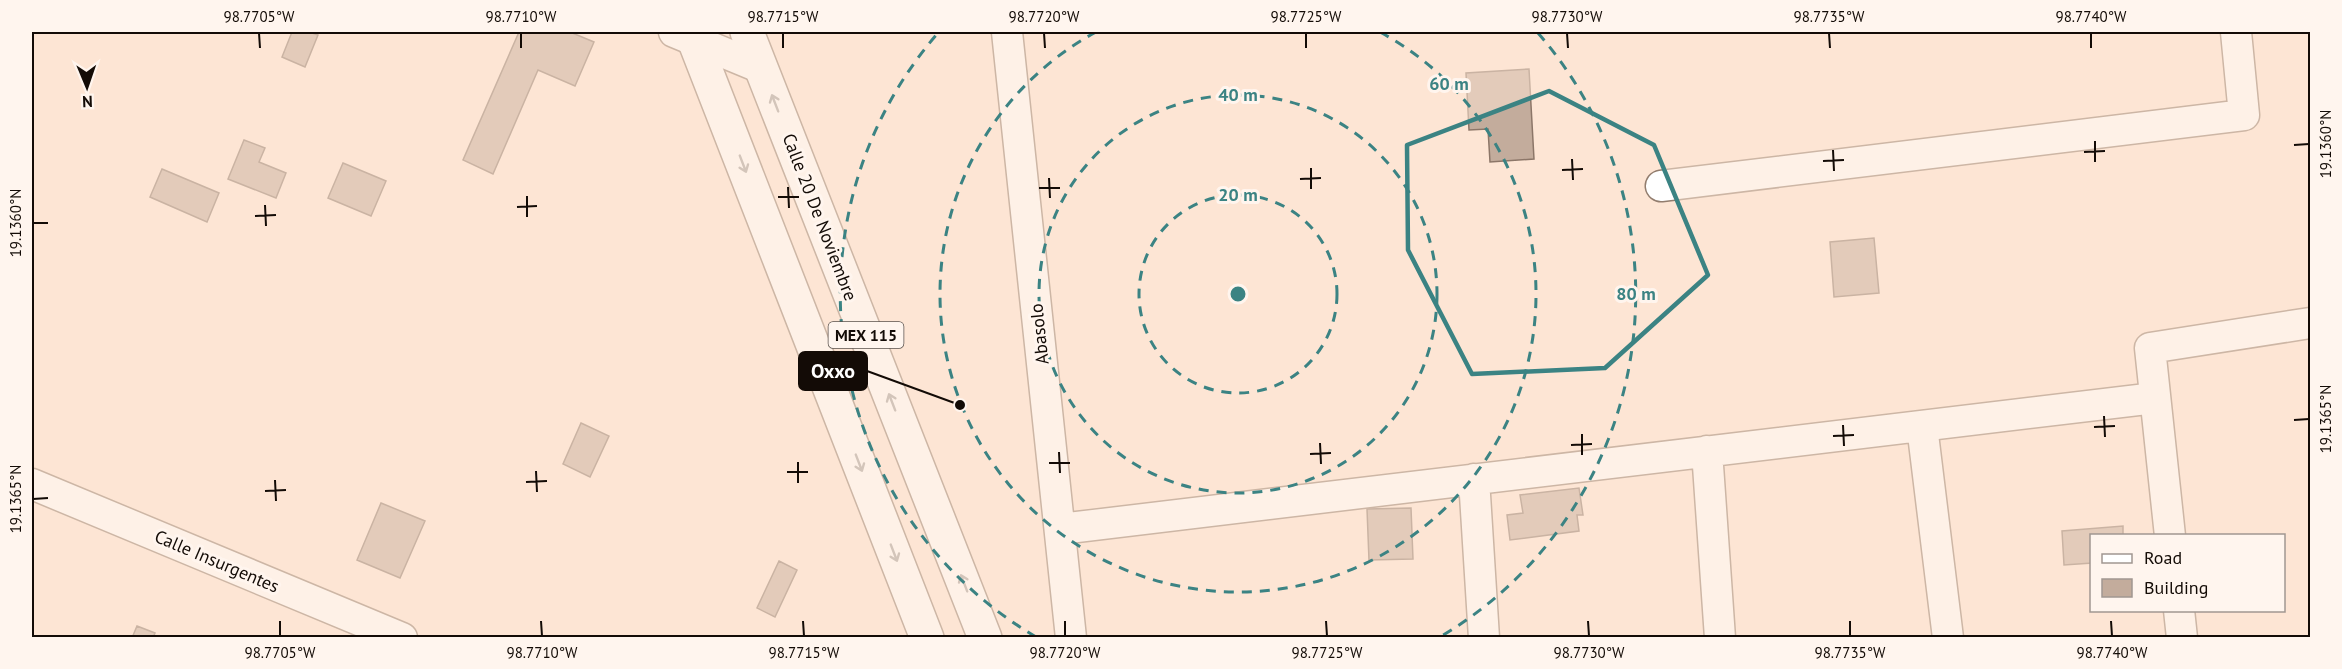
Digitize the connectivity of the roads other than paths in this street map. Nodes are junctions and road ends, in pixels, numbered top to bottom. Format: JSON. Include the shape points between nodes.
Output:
{"nodes":[{"id":1,"x":747,"y":32,"type":"edge"},
{"id":2,"x":1007,"y":32,"type":"edge"},
{"id":3,"x":2236,"y":32,"type":"edge"},
{"id":4,"x":687,"y":35,"type":"edge"},
{"id":5,"x":761,"y":68,"type":"junction"},
{"id":6,"x":1661,"y":186,"type":"dead end"},
{"id":7,"x":2310,"y":323,"type":"edge"},
{"id":8,"x":2155,"y":398,"type":"junction"},
{"id":9,"x":1922,"y":426,"type":"junction"},
{"id":10,"x":1707,"y":451,"type":"junction"},
{"id":11,"x":1474,"y":479,"type":"junction"},
{"id":12,"x":32,"y":484,"type":"edge"},
{"id":13,"x":1060,"y":529,"type":"junction"},
{"id":14,"x":2170,"y":534,"type":"edge"},
{"id":15,"x":2179,"y":612,"type":"edge"},
{"id":16,"x":389,"y":635,"type":"edge"},
{"id":17,"x":927,"y":638,"type":"edge"},
{"id":18,"x":985,"y":638,"type":"edge"},
{"id":19,"x":1071,"y":638,"type":"edge"},
{"id":20,"x":1484,"y":638,"type":"edge"},
{"id":21,"x":1720,"y":638,"type":"edge"},
{"id":22,"x":1948,"y":638,"type":"edge"},
{"id":23,"x":2182,"y":638,"type":"edge"}],
"edges":[{"from":1,"to":5,"type":"main road","name":"Calle 20 De Noviembre","number":"MEX 115"},
{"from":2,"to":13,"type":"street","name":"Abasolo"},
{"from":3,"to":6,"type":"street","via":[[2244,115]]},
{"from":4,"to":5,"type":"street"},
{"from":4,"to":17,"type":"main road","number":"MEX 115","one_way":true},
{"from":18,"to":5,"type":"main road","name":"Calle 20 De Noviembre","number":"MEX 115","one_way":true},
{"from":7,"to":8,"type":"street","via":[[2150,348]]},
{"from":8,"to":9,"type":"street"},
{"from":8,"to":14,"type":"street"},
{"from":9,"to":10,"type":"street"},
{"from":9,"to":22,"type":"street"},
{"from":10,"to":11,"type":"street"},
{"from":10,"to":21,"type":"street"},
{"from":11,"to":13,"type":"street"},
{"from":11,"to":20,"type":"street"},
{"from":12,"to":16,"type":"street","name":"Calle Insurgentes"},
{"from":13,"to":19,"type":"street","name":"Abasolo"},
{"from":15,"to":23,"type":"street"}]}
